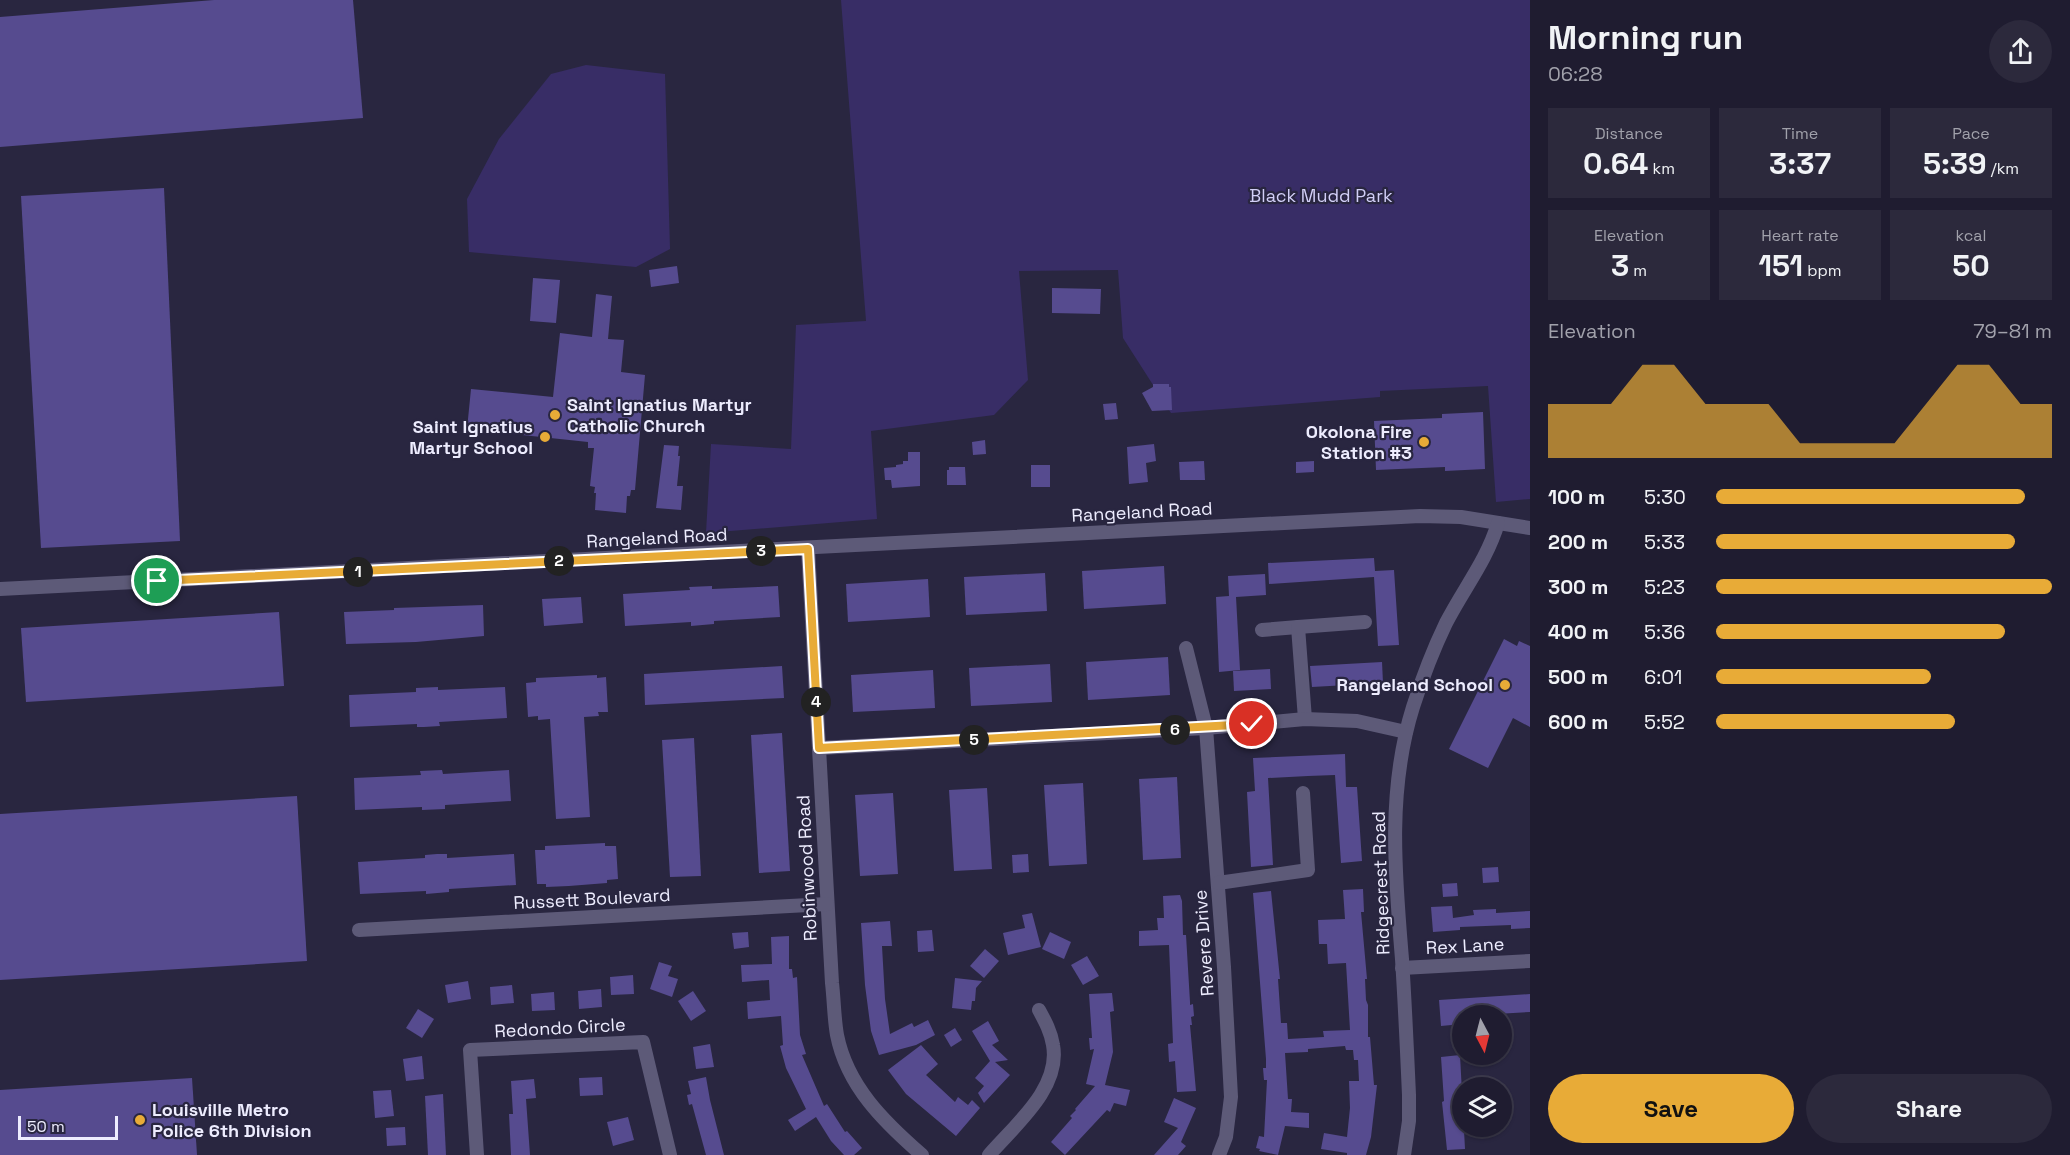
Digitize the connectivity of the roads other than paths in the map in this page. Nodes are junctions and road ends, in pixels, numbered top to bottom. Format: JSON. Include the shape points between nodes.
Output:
{"nodes":[{"id":1,"x":1498,"y":523,"type":"junction"},
{"id":2,"x":1530,"y":528,"type":"edge"},
{"id":3,"x":808,"y":549,"type":"junction"},
{"id":4,"x":0,"y":589,"type":"edge"},
{"id":5,"x":1365,"y":622,"type":"dead end"},
{"id":6,"x":1298,"y":627,"type":"junction"},
{"id":7,"x":1262,"y":630,"type":"dead end"},
{"id":8,"x":1186,"y":648,"type":"dead end"},
{"id":9,"x":1305,"y":719,"type":"junction"},
{"id":10,"x":1206,"y":728,"type":"junction"},
{"id":11,"x":1406,"y":732,"type":"junction"},
{"id":12,"x":819,"y":748,"type":"junction"},
{"id":13,"x":1303,"y":793,"type":"dead end"},
{"id":14,"x":1218,"y":883,"type":"junction"},
{"id":15,"x":827,"y":904,"type":"junction"},
{"id":16,"x":359,"y":930,"type":"dead end"},
{"id":17,"x":1530,"y":961,"type":"edge"},
{"id":18,"x":1402,"y":968,"type":"junction"},
{"id":19,"x":1039,"y":1010,"type":"dead end"},
{"id":20,"x":477,"y":1155,"type":"edge"},
{"id":21,"x":670,"y":1155,"type":"edge"},
{"id":22,"x":922,"y":1155,"type":"edge"},
{"id":23,"x":989,"y":1155,"type":"edge"},
{"id":24,"x":1219,"y":1155,"type":"edge"},
{"id":25,"x":1404,"y":1155,"type":"edge"}],
"edges":[{"from":1,"to":2,"type":"street","name":"Rangeland Road"},
{"from":1,"to":3,"type":"street","name":"Rangeland Road","via":[[1420,516]]},
{"from":1,"to":11,"type":"street","name":"Ridgecrest Road","via":[[1492,545],[1446,624],[1421,681]]},
{"from":3,"to":4,"type":"street","name":"Rangeland Road"},
{"from":3,"to":12,"type":"street","name":"Robinwood Road"},
{"from":5,"to":6,"type":"street"},
{"from":6,"to":7,"type":"street"},
{"from":6,"to":9,"type":"street"},
{"from":8,"to":10,"type":"street","name":"Revere Drive"},
{"from":9,"to":10,"type":"street"},
{"from":9,"to":11,"type":"street","via":[[1357,721]]},
{"from":10,"to":12,"type":"street"},
{"from":10,"to":14,"type":"street","name":"Revere Drive"},
{"from":11,"to":18,"type":"street","name":"Ridgecrest Road","via":[[1395,814]]},
{"from":12,"to":15,"type":"street","name":"Robinwood Road"},
{"from":13,"to":14,"type":"street","via":[[1308,870]]},
{"from":14,"to":24,"type":"street","name":"Revere Drive","via":[[1231,1097],[1228,1127]]},
{"from":15,"to":16,"type":"street","name":"Russett Boulevard"},
{"from":15,"to":22,"type":"street","name":"Robinwood Road","via":[[837,1034],[847,1066],[875,1110]]},
{"from":17,"to":18,"type":"street","name":"Rex Lane"},
{"from":18,"to":25,"type":"street","name":"Ridgecrest Road","via":[[1409,1095]]},
{"from":19,"to":23,"type":"street","via":[[1053,1046],[1052,1074],[1036,1102]]},
{"from":20,"to":21,"type":"street","name":"Redondo Circle","via":[[470,1050],[643,1042]]}]}
